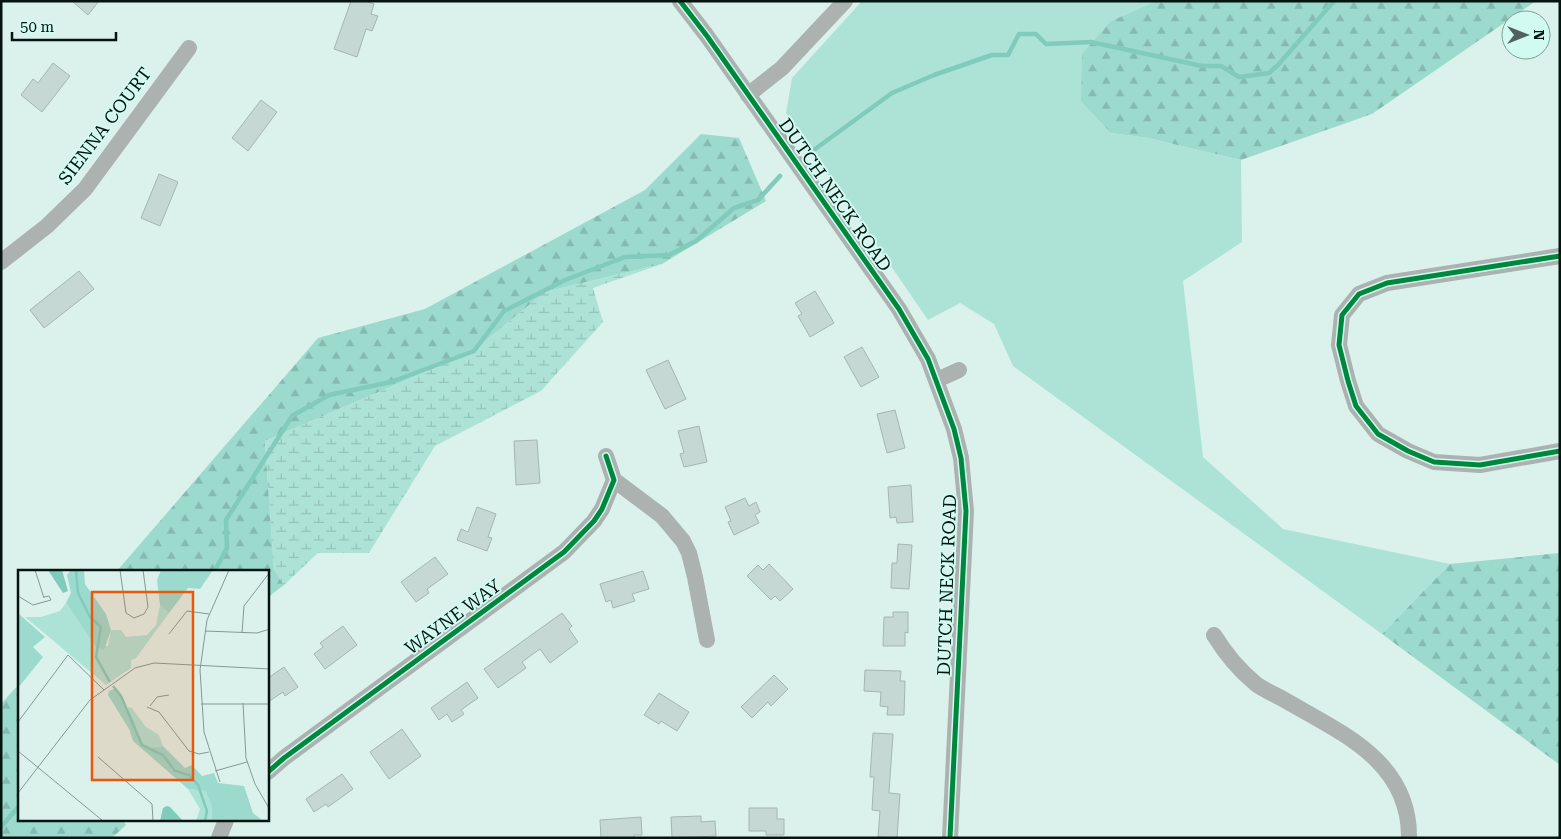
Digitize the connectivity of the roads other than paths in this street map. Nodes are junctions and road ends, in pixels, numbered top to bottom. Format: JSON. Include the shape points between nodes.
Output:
{"nodes":[{"id":1,"x":680,"y":1,"type":"edge"},
{"id":2,"x":845,"y":1,"type":"edge"},
{"id":3,"x":189,"y":48,"type":"dead end"},
{"id":4,"x":748,"y":95,"type":"junction"},
{"id":5,"x":1560,"y":256,"type":"edge"},
{"id":6,"x":1,"y":262,"type":"edge"},
{"id":7,"x":959,"y":370,"type":"dead end"},
{"id":8,"x":937,"y":380,"type":"junction"},
{"id":9,"x":1560,"y":451,"type":"edge"},
{"id":10,"x":606,"y":456,"type":"dead end"},
{"id":11,"x":614,"y":480,"type":"junction"},
{"id":12,"x":1214,"y":635,"type":"dead end"},
{"id":13,"x":707,"y":640,"type":"dead end"},
{"id":14,"x":269,"y":771,"type":"edge"},
{"id":15,"x":225,"y":822,"type":"edge"},
{"id":16,"x":219,"y":838,"type":"edge"},
{"id":17,"x":950,"y":838,"type":"edge"},
{"id":18,"x":1409,"y":838,"type":"edge"}],
"edges":[{"from":1,"to":4,"type":"street","name":"DUTCH NECK ROAD"},
{"from":2,"to":4,"type":"street","via":[[782,68]]},
{"from":3,"to":6,"type":"street","name":"SIENNA COURT","via":[[85,189],[47,226]]},
{"from":4,"to":8,"type":"street","name":"DUTCH NECK ROAD","via":[[899,309]]},
{"from":5,"to":9,"type":"street","via":[[1387,283],[1359,294],[1342,315],[1339,345],[1356,406],[1378,434],[1408,451],[1434,462],[1480,465]]},
{"from":7,"to":8,"type":"street"},
{"from":8,"to":17,"type":"street","name":"DUTCH NECK ROAD","via":[[961,458],[966,511]]},
{"from":10,"to":11,"type":"street"},
{"from":11,"to":13,"type":"street","via":[[662,516],[683,541],[695,577]]},
{"from":11,"to":14,"type":"street","name":"WAYNE WAY","via":[[594,521],[564,552]]},
{"from":12,"to":18,"type":"street","via":[[1232,662],[1256,684],[1360,744],[1375,757],[1399,791],[1406,810]]},
{"from":15,"to":16,"type":"street"}]}
